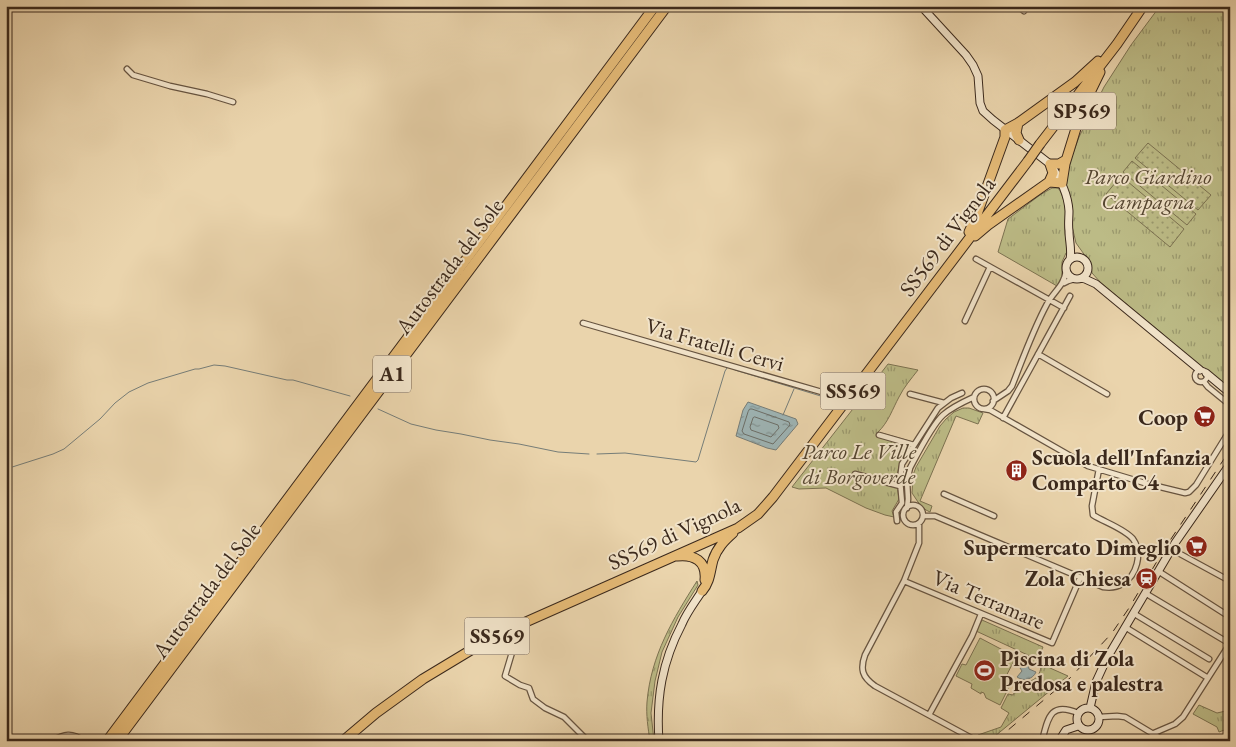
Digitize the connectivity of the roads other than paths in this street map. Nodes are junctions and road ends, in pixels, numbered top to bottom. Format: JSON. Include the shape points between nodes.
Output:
{"nodes":[{"id":1,"x":655,"y":6,"type":"edge"},
{"id":2,"x":667,"y":6,"type":"edge"},
{"id":3,"x":1018,"y":6,"type":"edge"},
{"id":4,"x":1143,"y":6,"type":"edge"},
{"id":5,"x":926,"y":8,"type":"edge"},
{"id":6,"x":1024,"y":11,"type":"dead end"},
{"id":7,"x":1117,"y":44,"type":"junction"},
{"id":8,"x":127,"y":69,"type":"dead end"},
{"id":9,"x":233,"y":102,"type":"dead end"},
{"id":10,"x":1018,"y":123,"type":"junction"},
{"id":11,"x":1005,"y":130,"type":"junction"},
{"id":12,"x":1019,"y":140,"type":"junction"},
{"id":13,"x":1002,"y":144,"type":"junction"},
{"id":14,"x":1066,"y":160,"type":"junction"},
{"id":15,"x":1050,"y":164,"type":"junction"},
{"id":16,"x":1049,"y":182,"type":"junction"},
{"id":17,"x":1062,"y":184,"type":"junction"},
{"id":18,"x":1070,"y":241,"type":"junction"},
{"id":19,"x":962,"y":248,"type":"junction"},
{"id":20,"x":1081,"y":257,"type":"junction"},
{"id":21,"x":976,"y":259,"type":"dead end"},
{"id":22,"x":1070,"y":259,"type":"junction"},
{"id":23,"x":990,"y":267,"type":"junction"},
{"id":24,"x":1088,"y":268,"type":"junction"},
{"id":25,"x":1066,"y":271,"type":"junction"},
{"id":26,"x":1078,"y":279,"type":"junction"},
{"id":27,"x":1096,"y":284,"type":"junction"},
{"id":28,"x":1061,"y":286,"type":"junction"},
{"id":29,"x":1070,"y":296,"type":"dead end"},
{"id":30,"x":1050,"y":300,"type":"junction"},
{"id":31,"x":1064,"y":308,"type":"junction"},
{"id":32,"x":965,"y":321,"type":"dead end"},
{"id":33,"x":583,"y":323,"type":"dead end"},
{"id":34,"x":1038,"y":354,"type":"junction"},
{"id":35,"x":1203,"y":371,"type":"junction"},
{"id":36,"x":1204,"y":382,"type":"junction"},
{"id":37,"x":989,"y":390,"type":"junction"},
{"id":38,"x":962,"y":393,"type":"dead end"},
{"id":39,"x":1004,"y":393,"type":"junction"},
{"id":40,"x":1230,"y":393,"type":"edge"},
{"id":41,"x":910,"y":394,"type":"dead end"},
{"id":42,"x":1107,"y":394,"type":"dead end"},
{"id":43,"x":839,"y":397,"type":"dead end"},
{"id":44,"x":974,"y":397,"type":"junction"},
{"id":45,"x":944,"y":403,"type":"junction"},
{"id":46,"x":992,"y":403,"type":"junction"},
{"id":47,"x":960,"y":404,"type":"junction"},
{"id":48,"x":1230,"y":405,"type":"edge"},
{"id":49,"x":976,"y":406,"type":"junction"},
{"id":50,"x":984,"y":408,"type":"junction"},
{"id":51,"x":995,"y":414,"type":"junction"},
{"id":52,"x":1003,"y":418,"type":"junction"},
{"id":53,"x":1230,"y":430,"type":"edge"},
{"id":54,"x":880,"y":435,"type":"dead end"},
{"id":55,"x":914,"y":444,"type":"junction"},
{"id":56,"x":1230,"y":464,"type":"edge"},
{"id":57,"x":1099,"y":469,"type":"junction"},
{"id":58,"x":855,"y":474,"type":"dead end"},
{"id":59,"x":900,"y":486,"type":"junction"},
{"id":60,"x":908,"y":493,"type":"junction"},
{"id":61,"x":944,"y":494,"type":"dead end"},
{"id":62,"x":917,"y":506,"type":"junction"},
{"id":63,"x":907,"y":508,"type":"junction"},
{"id":64,"x":923,"y":516,"type":"junction"},
{"id":65,"x":994,"y":516,"type":"dead end"},
{"id":66,"x":897,"y":521,"type":"dead end"},
{"id":67,"x":919,"y":523,"type":"junction"},
{"id":68,"x":912,"y":525,"type":"junction"},
{"id":69,"x":738,"y":528,"type":"junction"},
{"id":70,"x":919,"y":536,"type":"junction"},
{"id":71,"x":1171,"y":549,"type":"junction"},
{"id":72,"x":667,"y":559,"type":"junction"},
{"id":73,"x":1158,"y":571,"type":"junction"},
{"id":74,"x":1080,"y":578,"type":"junction"},
{"id":75,"x":904,"y":581,"type":"junction"},
{"id":76,"x":1230,"y":581,"type":"edge"},
{"id":77,"x":702,"y":591,"type":"junction"},
{"id":78,"x":1145,"y":593,"type":"junction"},
{"id":79,"x":1133,"y":613,"type":"junction"},
{"id":80,"x":981,"y":614,"type":"junction"},
{"id":81,"x":1230,"y":617,"type":"edge"},
{"id":82,"x":1125,"y":627,"type":"junction"},
{"id":83,"x":516,"y":639,"type":"dead end"},
{"id":84,"x":1229,"y":642,"type":"edge"},
{"id":85,"x":1208,"y":659,"type":"dead end"},
{"id":86,"x":1208,"y":678,"type":"junction"},
{"id":87,"x":1090,"y":708,"type":"junction"},
{"id":88,"x":1078,"y":713,"type":"junction"},
{"id":89,"x":929,"y":715,"type":"junction"},
{"id":90,"x":1099,"y":717,"type":"junction"},
{"id":91,"x":1078,"y":726,"type":"junction"},
{"id":92,"x":1154,"y":734,"type":"junction"},
{"id":93,"x":52,"y":741,"type":"edge"},
{"id":94,"x":84,"y":741,"type":"edge"},
{"id":95,"x":107,"y":741,"type":"edge"},
{"id":96,"x":117,"y":741,"type":"edge"},
{"id":97,"x":343,"y":741,"type":"edge"},
{"id":98,"x":588,"y":741,"type":"edge"},
{"id":99,"x":659,"y":741,"type":"edge"},
{"id":100,"x":977,"y":741,"type":"edge"},
{"id":101,"x":1042,"y":741,"type":"edge"},
{"id":102,"x":1059,"y":741,"type":"edge"},
{"id":103,"x":1165,"y":741,"type":"edge"}],
"edges":[{"from":1,"to":95,"type":"highway","name":"Autostrada del Sole","number":"A1"},
{"from":2,"to":96,"type":"highway","name":"Autostrada del Sole","number":"A1"},
{"from":3,"to":6,"type":"street"},
{"from":4,"to":7,"type":"highway","name":"SS569 di Vignola","number":"SS569"},
{"from":5,"to":11,"type":"street","via":[[974,66],[984,112]]},
{"from":7,"to":10,"type":"highway","number":"SP569","via":[[1075,82]]},
{"from":7,"to":14,"type":"highway","number":"SP569","via":[[1082,109]]},
{"from":7,"to":19,"type":"highway","name":"SS569 di Vignola","number":"SS569","bridge":true},
{"from":8,"to":9,"type":"street","via":[[170,86]]},
{"from":10,"to":11,"type":"highway","number":"SP569"},
{"from":10,"to":12,"type":"highway","number":"SP569","via":[[1016,132]]},
{"from":11,"to":12,"type":"street"},
{"from":11,"to":13,"type":"highway"},
{"from":12,"to":13,"type":"highway","number":"SP569","via":[[1012,139]]},
{"from":12,"to":15,"type":"street"},
{"from":13,"to":19,"type":"highway"},
{"from":14,"to":15,"type":"highway","number":"SP569"},
{"from":14,"to":17,"type":"highway","number":"SP569"},
{"from":15,"to":16,"type":"highway"},
{"from":15,"to":17,"type":"street"},
{"from":16,"to":17,"type":"highway"},
{"from":16,"to":19,"type":"highway","via":[[988,225]]},
{"from":17,"to":18,"type":"street","via":[[1069,209]]},
{"from":18,"to":20,"type":"street"},
{"from":18,"to":22,"type":"street"},
{"from":19,"to":69,"type":"highway","name":"SS569 di Vignola","number":"SS569","via":[[773,497],[758,514]]},
{"from":20,"to":22,"type":"street"},
{"from":20,"to":24,"type":"street"},
{"from":21,"to":23,"type":"street"},
{"from":22,"to":25,"type":"street"},
{"from":23,"to":30,"type":"street"},
{"from":23,"to":32,"type":"street"},
{"from":24,"to":26,"type":"street","via":[[1086,274]]},
{"from":24,"to":27,"type":"street"},
{"from":25,"to":26,"type":"street"},
{"from":25,"to":28,"type":"street"},
{"from":26,"to":27,"type":"street"},
{"from":26,"to":28,"type":"street"},
{"from":27,"to":35,"type":"street"},
{"from":28,"to":30,"type":"street"},
{"from":29,"to":31,"type":"street"},
{"from":30,"to":31,"type":"street"},
{"from":30,"to":39,"type":"street","via":[[1012,386]]},
{"from":31,"to":34,"type":"street"},
{"from":33,"to":43,"type":"street","name":"Via Fratelli Cervi"},
{"from":34,"to":42,"type":"street"},
{"from":34,"to":52,"type":"street"},
{"from":35,"to":36,"type":"street","via":[[1207,379]]},
{"from":35,"to":36,"type":"street","via":[[1196,372],[1194,376],[1198,382]]},
{"from":35,"to":40,"type":"street"},
{"from":36,"to":48,"type":"street"},
{"from":37,"to":39,"type":"street"},
{"from":37,"to":44,"type":"street","via":[[979,390]]},
{"from":37,"to":46,"type":"street"},
{"from":38,"to":45,"type":"street"},
{"from":39,"to":46,"type":"street"},
{"from":41,"to":45,"type":"street"},
{"from":44,"to":47,"type":"street"},
{"from":44,"to":49,"type":"street"},
{"from":45,"to":55,"type":"street"},
{"from":46,"to":50,"type":"street"},
{"from":46,"to":51,"type":"street"},
{"from":47,"to":49,"type":"street"},
{"from":47,"to":60,"type":"street","via":[[937,422],[915,459],[908,474]]},
{"from":49,"to":50,"type":"street"},
{"from":50,"to":51,"type":"street"},
{"from":51,"to":52,"type":"street"},
{"from":52,"to":57,"type":"street","via":[[1088,466]]},
{"from":53,"to":57,"type":"street","via":[[1196,486],[1189,492],[1179,493]]},
{"from":54,"to":55,"type":"street"},
{"from":55,"to":59,"type":"street","via":[[902,464]]},
{"from":56,"to":71,"type":"street"},
{"from":57,"to":74,"type":"street","via":[[1093,514],[1134,540],[1137,564],[1132,576],[1116,587],[1103,587]]},
{"from":58,"to":59,"type":"street"},
{"from":59,"to":66,"type":"street","via":[[902,503],[896,512]]},
{"from":60,"to":62,"type":"street"},
{"from":60,"to":63,"type":"street"},
{"from":61,"to":65,"type":"street"},
{"from":62,"to":63,"type":"street"},
{"from":62,"to":64,"type":"street"},
{"from":63,"to":68,"type":"street","via":[[904,519]]},
{"from":64,"to":67,"type":"street"},
{"from":64,"to":74,"type":"street","via":[[935,516]]},
{"from":67,"to":68,"type":"street"},
{"from":67,"to":70,"type":"street"},
{"from":68,"to":70,"type":"street"},
{"from":69,"to":72,"type":"highway","name":"SS569 di Vignola","number":"SS569"},
{"from":69,"to":77,"type":"highway","number":"SS569","via":[[718,550]]},
{"from":70,"to":75,"type":"street"},
{"from":71,"to":73,"type":"street"},
{"from":71,"to":76,"type":"street"},
{"from":72,"to":77,"type":"highway","number":"SS569","via":[[688,556],[700,562],[705,574]]},
{"from":72,"to":97,"type":"highway","name":"SS569 di Vignola","number":"SS569","via":[[481,644],[423,679]]},
{"from":73,"to":78,"type":"street"},
{"from":73,"to":81,"type":"street"},
{"from":74,"to":80,"type":"street","name":"Via Terramare","via":[[1052,643]]},
{"from":75,"to":80,"type":"street","name":"Via Terramare"},
{"from":75,"to":89,"type":"street","via":[[865,654],[862,671],[871,683]]},
{"from":77,"to":99,"type":"street","via":[[681,624],[667,661],[658,706]]},
{"from":78,"to":79,"type":"street"},
{"from":78,"to":84,"type":"street"},
{"from":79,"to":82,"type":"street"},
{"from":79,"to":85,"type":"street"},
{"from":80,"to":89,"type":"street"},
{"from":82,"to":86,"type":"street"},
{"from":82,"to":87,"type":"street","via":[[1098,676]]},
{"from":83,"to":98,"type":"street","via":[[505,676],[529,688],[533,699],[564,717]]},
{"from":84,"to":86,"type":"street"},
{"from":86,"to":92,"type":"street","via":[[1180,721]]},
{"from":87,"to":88,"type":"street"},
{"from":87,"to":90,"type":"street"},
{"from":88,"to":91,"type":"street"},
{"from":88,"to":101,"type":"street","via":[[1063,708],[1053,712]]},
{"from":89,"to":100,"type":"street"},
{"from":90,"to":91,"type":"street","via":[[1098,725],[1092,730]]},
{"from":90,"to":92,"type":"street","via":[[1126,717]]},
{"from":91,"to":102,"type":"street","via":[[1066,730]]},
{"from":92,"to":103,"type":"street"},
{"from":93,"to":94,"type":"street","via":[[68,734]]}]}
